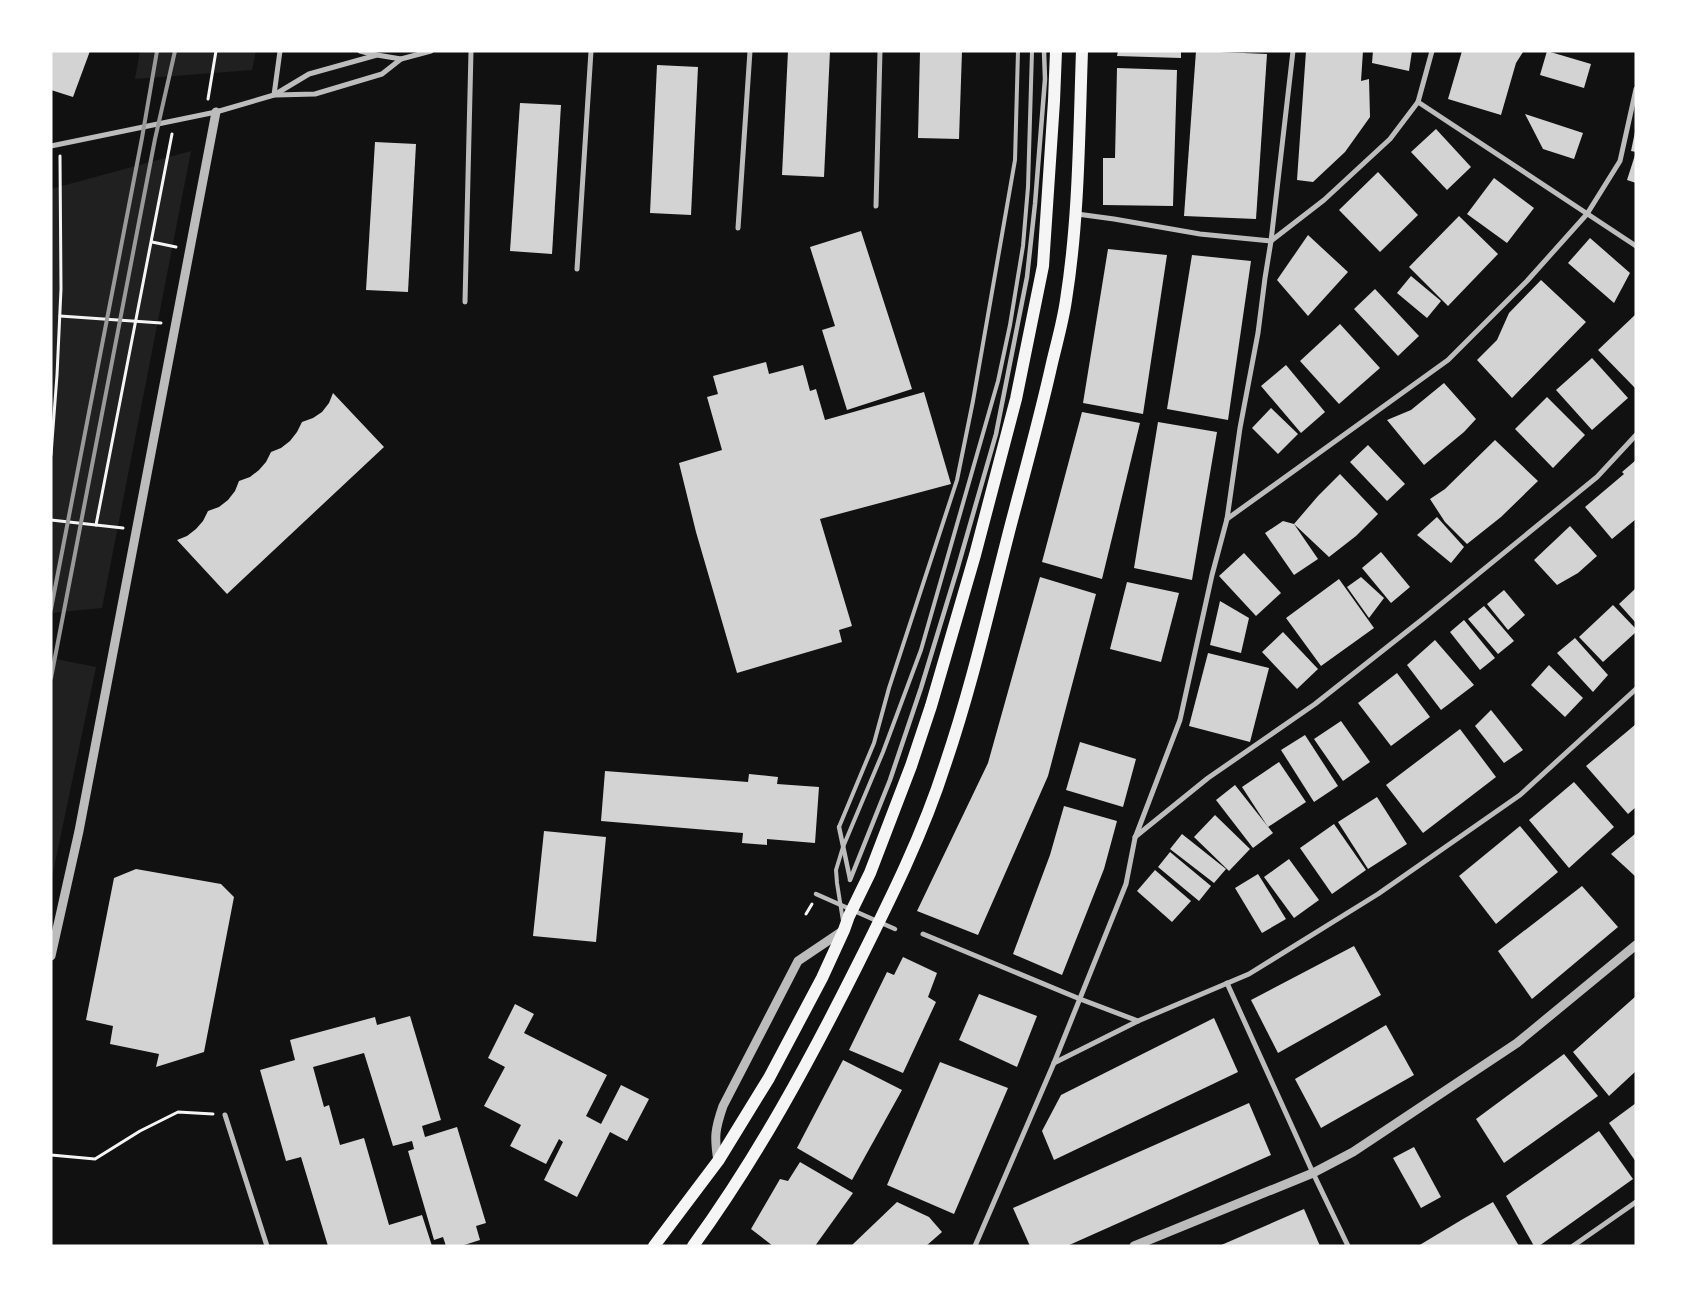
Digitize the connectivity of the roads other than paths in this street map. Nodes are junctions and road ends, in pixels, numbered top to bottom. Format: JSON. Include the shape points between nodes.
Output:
{"nodes":[{"id":1,"x":280,"y":51,"type":"edge"},
{"id":2,"x":360,"y":51,"type":"edge"},
{"id":3,"x":431,"y":51,"type":"edge"},
{"id":4,"x":471,"y":51,"type":"edge"},
{"id":5,"x":591,"y":51,"type":"edge"},
{"id":6,"x":750,"y":51,"type":"edge"},
{"id":7,"x":880,"y":51,"type":"edge"},
{"id":8,"x":1018,"y":51,"type":"edge"},
{"id":9,"x":1032,"y":51,"type":"edge"},
{"id":10,"x":1044,"y":51,"type":"edge"},
{"id":11,"x":1056,"y":51,"type":"edge"},
{"id":12,"x":1082,"y":51,"type":"edge"},
{"id":13,"x":1293,"y":51,"type":"edge"},
{"id":14,"x":1432,"y":51,"type":"edge"},
{"id":15,"x":377,"y":55,"type":"junction"},
{"id":16,"x":401,"y":59,"type":"junction"},
{"id":17,"x":1636,"y":89,"type":"edge"},
{"id":18,"x":274,"y":95,"type":"junction"},
{"id":19,"x":1418,"y":102,"type":"junction"},
{"id":20,"x":216,"y":112,"type":"junction"},
{"id":21,"x":51,"y":146,"type":"edge"},
{"id":22,"x":876,"y":206,"type":"dead end"},
{"id":23,"x":1076,"y":214,"type":"junction"},
{"id":24,"x":1587,"y":214,"type":"junction"},
{"id":25,"x":738,"y":228,"type":"dead end"},
{"id":26,"x":1271,"y":241,"type":"junction"},
{"id":27,"x":1636,"y":246,"type":"edge"},
{"id":28,"x":578,"y":270,"type":"dead end"},
{"id":29,"x":465,"y":302,"type":"dead end"},
{"id":30,"x":1636,"y":435,"type":"edge"},
{"id":31,"x":1227,"y":520,"type":"junction"},
{"id":32,"x":1636,"y":689,"type":"edge"},
{"id":33,"x":839,"y":827,"type":"joint"},
{"id":34,"x":1135,"y":838,"type":"junction"},
{"id":35,"x":843,"y":847,"type":"junction"},
{"id":36,"x":816,"y":894,"type":"dead end"},
{"id":37,"x":895,"y":929,"type":"dead end"},
{"id":38,"x":844,"y":930,"type":"junction"},
{"id":39,"x":923,"y":934,"type":"dead end"},
{"id":40,"x":1636,"y":945,"type":"edge"},
{"id":41,"x":51,"y":956,"type":"edge"},
{"id":42,"x":1227,"y":983,"type":"junction"},
{"id":43,"x":1080,"y":998,"type":"junction"},
{"id":44,"x":1138,"y":1021,"type":"junction"},
{"id":45,"x":1054,"y":1063,"type":"junction"},
{"id":46,"x":225,"y":1115,"type":"road end"},
{"id":47,"x":718,"y":1161,"type":"junction"},
{"id":48,"x":1313,"y":1174,"type":"junction"},
{"id":49,"x":1636,"y":1202,"type":"edge"},
{"id":50,"x":267,"y":1246,"type":"edge"},
{"id":51,"x":654,"y":1246,"type":"edge"},
{"id":52,"x":693,"y":1246,"type":"edge"},
{"id":53,"x":975,"y":1246,"type":"edge"},
{"id":54,"x":1134,"y":1246,"type":"edge"},
{"id":55,"x":1348,"y":1246,"type":"edge"},
{"id":56,"x":1573,"y":1246,"type":"edge"}],
"edges":[{"from":1,"to":18,"type":"street"},
{"from":2,"to":15,"type":"street"},
{"from":3,"to":16,"type":"street"},
{"from":4,"to":29,"type":"street"},
{"from":5,"to":28,"type":"street"},
{"from":6,"to":25,"type":"street"},
{"from":7,"to":22,"type":"street"},
{"from":8,"to":33,"type":"lane","via":[[1015,160],[957,480],[874,743]]},
{"from":9,"to":35,"type":"lane","via":[[1023,246],[998,382],[921,650],[884,752]]},
{"from":10,"to":35,"type":"street","via":[[1045,79],[1027,277],[996,434],[921,688],[890,780],[850,880]]},
{"from":11,"to":38,"type":"main road","via":[[1043,266],[1016,399],[931,706],[870,873]]},
{"from":12,"to":23,"type":"main road"},
{"from":13,"to":26,"type":"street"},
{"from":14,"to":19,"type":"street"},
{"from":15,"to":16,"type":"street"},
{"from":15,"to":18,"type":"street","via":[[309,74]]},
{"from":16,"to":18,"type":"street","via":[[382,74],[314,94]]},
{"from":17,"to":24,"type":"street","via":[[1620,161]]},
{"from":18,"to":20,"type":"street"},
{"from":19,"to":24,"type":"street"},
{"from":19,"to":26,"type":"street","via":[[1390,139],[1324,200]]},
{"from":20,"to":21,"type":"street"},
{"from":20,"to":41,"type":"street","via":[[79,831]]},
{"from":23,"to":26,"type":"street","via":[[1200,234]]},
{"from":23,"to":52,"type":"main road","via":[[1066,303],[1046,389],[945,766],[914,844],[835,1011],[798,1081]]},
{"from":24,"to":27,"type":"street"},
{"from":24,"to":31,"type":"street","via":[[1527,281],[1448,360]]},
{"from":26,"to":31,"type":"street"},
{"from":30,"to":34,"type":"street","via":[[1597,477],[1424,618],[1315,704],[1208,778]]},
{"from":31,"to":34,"type":"street","via":[[1180,720]]},
{"from":32,"to":42,"type":"street","via":[[1520,795],[1378,894],[1249,974]]},
{"from":33,"to":35,"type":"street"},
{"from":34,"to":43,"type":"street","via":[[1126,884]]},
{"from":35,"to":38,"type":"lane","via":[[836,883]]},
{"from":36,"to":37,"type":"street"},
{"from":38,"to":47,"type":"main road","via":[[769,1078]]},
{"from":38,"to":47,"type":"street","via":[[798,961],[723,1106],[716,1125]]},
{"from":39,"to":43,"type":"street"},
{"from":40,"to":48,"type":"street","via":[[1517,1043],[1353,1152]]},
{"from":42,"to":44,"type":"street"},
{"from":42,"to":48,"type":"street"},
{"from":43,"to":44,"type":"street"},
{"from":43,"to":45,"type":"street"},
{"from":44,"to":45,"type":"street"},
{"from":45,"to":53,"type":"street"},
{"from":46,"to":50,"type":"street"},
{"from":47,"to":51,"type":"main road"},
{"from":48,"to":54,"type":"street"},
{"from":48,"to":55,"type":"street"},
{"from":49,"to":56,"type":"street"}]}
